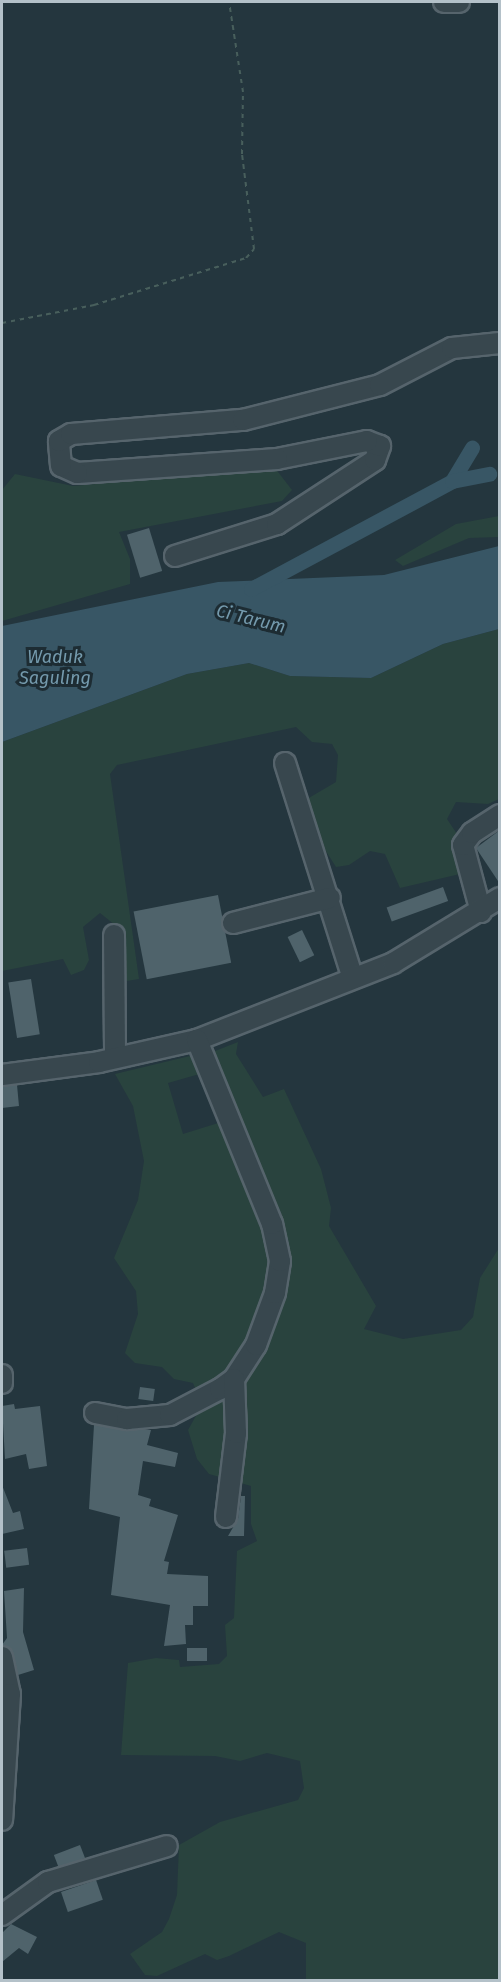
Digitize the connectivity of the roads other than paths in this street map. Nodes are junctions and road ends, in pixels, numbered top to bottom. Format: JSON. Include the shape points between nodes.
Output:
{"nodes":[{"id":1,"x":444,"y":2,"type":"edge"},
{"id":2,"x":459,"y":2,"type":"edge"},
{"id":3,"x":500,"y":343,"type":"edge"},
{"id":4,"x":176,"y":556,"type":"dead end"},
{"id":5,"x":285,"y":763,"type":"dead end"},
{"id":6,"x":500,"y":815,"type":"edge"},
{"id":7,"x":330,"y":898,"type":"junction"},
{"id":8,"x":500,"y":898,"type":"edge"},
{"id":9,"x":481,"y":912,"type":"junction"},
{"id":10,"x":233,"y":923,"type":"dead end"},
{"id":11,"x":114,"y":935,"type":"dead end"},
{"id":12,"x":353,"y":979,"type":"junction"},
{"id":13,"x":197,"y":1040,"type":"junction"},
{"id":14,"x":115,"y":1058,"type":"junction"},
{"id":15,"x":2,"y":1075,"type":"edge"},
{"id":16,"x":2,"y":1375,"type":"edge"},
{"id":17,"x":234,"y":1378,"type":"junction"},
{"id":18,"x":2,"y":1383,"type":"edge"},
{"id":19,"x":95,"y":1413,"type":"dead end"},
{"id":20,"x":226,"y":1517,"type":"dead end"},
{"id":21,"x":2,"y":1657,"type":"edge"},
{"id":22,"x":2,"y":1820,"type":"edge"},
{"id":23,"x":167,"y":1846,"type":"dead end"},
{"id":24,"x":2,"y":1916,"type":"edge"}],
"edges":[{"from":1,"to":2,"type":"street"},
{"from":3,"to":4,"type":"street","via":[[452,348],[380,385],[243,420],[71,434],[59,441],[61,466],[77,473],[277,459],[367,441],[380,446],[375,460],[277,524]]},
{"from":5,"to":7,"type":"street"},
{"from":6,"to":9,"type":"street","via":[[472,833],[463,845]]},
{"from":7,"to":10,"type":"street"},
{"from":7,"to":12,"type":"street"},
{"from":8,"to":9,"type":"street"},
{"from":9,"to":12,"type":"street","via":[[428,946]]},
{"from":11,"to":14,"type":"street"},
{"from":12,"to":13,"type":"street"},
{"from":13,"to":14,"type":"street"},
{"from":13,"to":17,"type":"street","via":[[272,1224],[280,1261],[266,1319]]},
{"from":14,"to":15,"type":"street"},
{"from":16,"to":18,"type":"street"},
{"from":17,"to":19,"type":"street","via":[[170,1415],[127,1419]]},
{"from":17,"to":20,"type":"street","via":[[236,1433]]},
{"from":21,"to":22,"type":"street","via":[[10,1694]]},
{"from":23,"to":24,"type":"street","via":[[48,1882]]}]}
